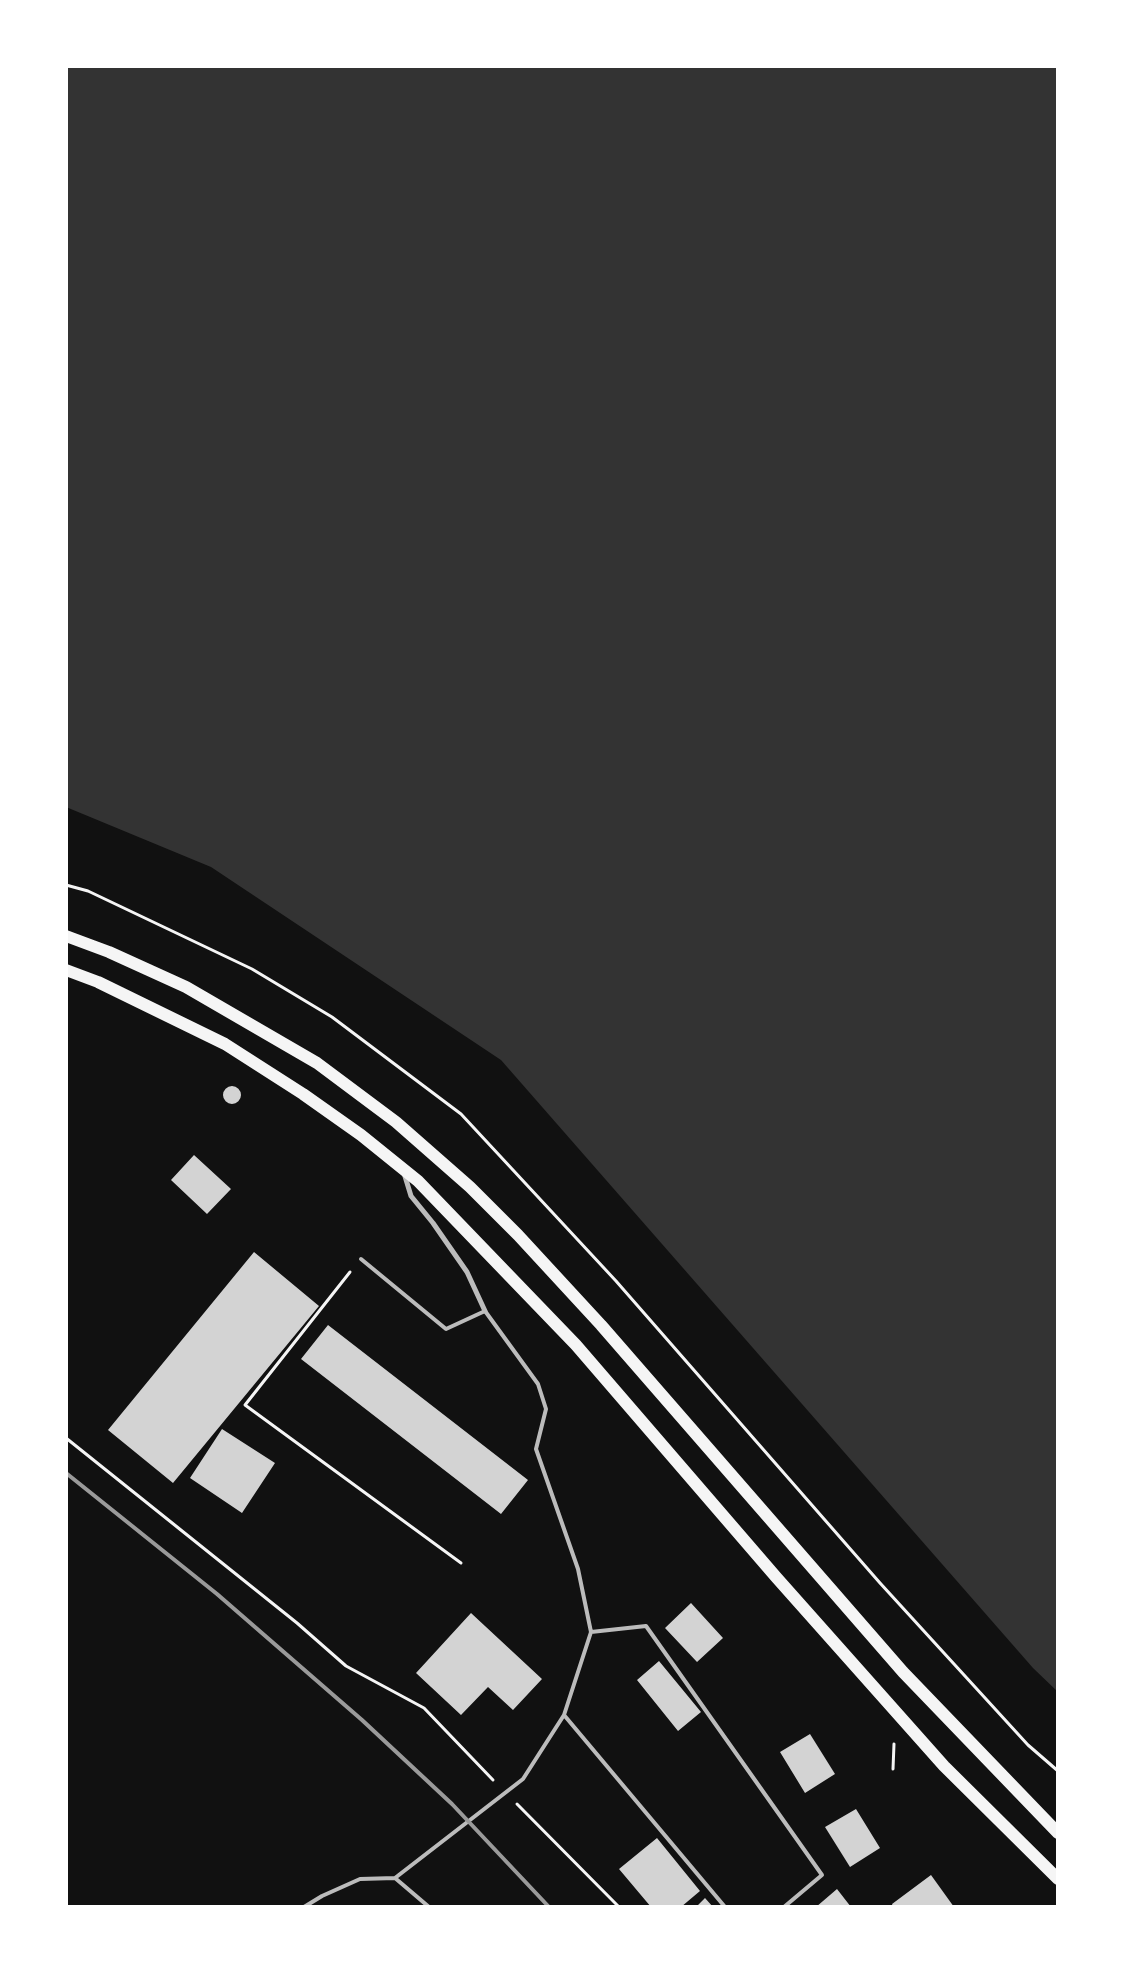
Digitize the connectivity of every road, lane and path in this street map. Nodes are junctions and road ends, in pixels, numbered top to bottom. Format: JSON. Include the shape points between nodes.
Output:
{"nodes":[{"id":1,"x":66,"y":936,"type":"edge"},
{"id":2,"x":66,"y":970,"type":"edge"},
{"id":3,"x":403,"y":1168,"type":"junction"},
{"id":4,"x":361,"y":1258,"type":"joint"},
{"id":5,"x":485,"y":1311,"type":"junction"},
{"id":6,"x":66,"y":1438,"type":"edge"},
{"id":7,"x":461,"y":1563,"type":"dead end"},
{"id":8,"x":591,"y":1632,"type":"junction"},
{"id":9,"x":564,"y":1715,"type":"junction"},
{"id":10,"x":487,"y":1773,"type":"dead end"},
{"id":11,"x":524,"y":1811,"type":"dead end"},
{"id":12,"x":1058,"y":1833,"type":"edge"},
{"id":13,"x":395,"y":1878,"type":"junction"},
{"id":14,"x":1058,"y":1879,"type":"edge"},
{"id":15,"x":304,"y":1907,"type":"edge"},
{"id":16,"x":429,"y":1907,"type":"edge"},
{"id":17,"x":618,"y":1907,"type":"edge"},
{"id":18,"x":725,"y":1907,"type":"edge"},
{"id":19,"x":784,"y":1907,"type":"edge"}],
"edges":[{"from":1,"to":12,"type":"main road","via":[[186,987],[317,1063],[396,1122],[470,1187],[601,1325],[903,1672]]},
{"from":2,"to":3,"type":"main road","via":[[98,982],[225,1044],[304,1094]]},
{"from":3,"to":5,"type":"street","via":[[411,1196],[467,1272]]},
{"from":3,"to":14,"type":"main road","via":[[576,1345],[944,1766]]},
{"from":4,"to":5,"type":"lane","via":[[446,1329]]},
{"from":4,"to":7,"type":"path","via":[[245,1405]]},
{"from":5,"to":8,"type":"lane","via":[[538,1384],[546,1409],[536,1449],[578,1569]]},
{"from":6,"to":10,"type":"path","via":[[346,1666],[424,1708]]},
{"from":8,"to":9,"type":"lane"},
{"from":8,"to":19,"type":"lane","via":[[646,1626],[822,1875]]},
{"from":9,"to":13,"type":"lane","via":[[523,1779]]},
{"from":9,"to":18,"type":"lane"},
{"from":11,"to":17,"type":"path"},
{"from":13,"to":15,"type":"lane","via":[[360,1879]]},
{"from":13,"to":16,"type":"lane"}]}
